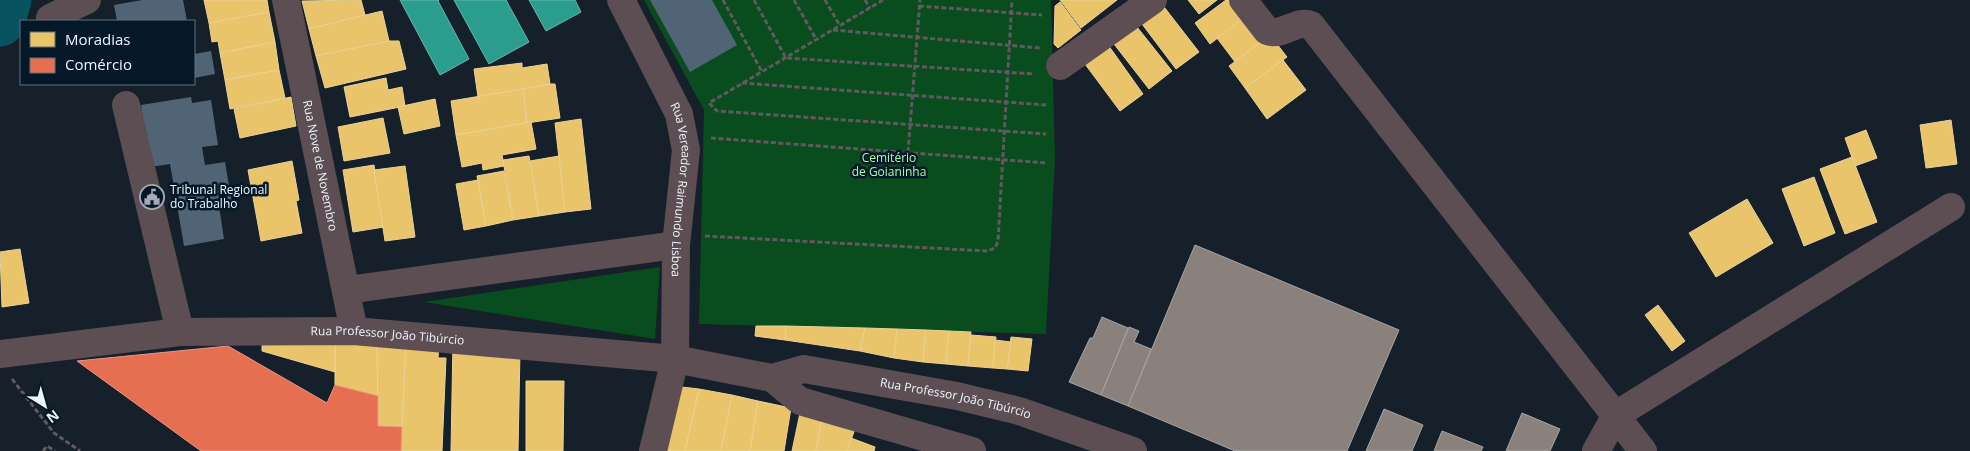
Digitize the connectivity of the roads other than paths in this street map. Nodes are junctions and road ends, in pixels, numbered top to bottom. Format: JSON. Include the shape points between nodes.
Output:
{"nodes":[{"id":1,"x":87,"y":0,"type":"edge"},
{"id":2,"x":286,"y":0,"type":"edge"},
{"id":3,"x":621,"y":0,"type":"edge"},
{"id":4,"x":1153,"y":0,"type":"edge"},
{"id":5,"x":1247,"y":6,"type":"edge"},
{"id":6,"x":50,"y":18,"type":"dead end"},
{"id":7,"x":1046,"y":63,"type":"road end"},
{"id":8,"x":126,"y":105,"type":"dead end"},
{"id":9,"x":1951,"y":207,"type":"dead end"},
{"id":10,"x":676,"y":245,"type":"junction"},
{"id":11,"x":347,"y":290,"type":"junction"},
{"id":12,"x":354,"y":331,"type":"junction"},
{"id":13,"x":180,"y":332,"type":"junction"},
{"id":14,"x":675,"y":359,"type":"junction"},
{"id":15,"x":3,"y":363,"type":"edge"},
{"id":16,"x":772,"y":378,"type":"junction"},
{"id":17,"x":1616,"y":415,"type":"junction"},
{"id":18,"x":653,"y":451,"type":"edge"},
{"id":19,"x":972,"y":451,"type":"edge"},
{"id":20,"x":1133,"y":451,"type":"edge"},
{"id":21,"x":1596,"y":451,"type":"edge"},
{"id":22,"x":1644,"y":451,"type":"edge"}],
"edges":[{"from":1,"to":6,"type":"street"},
{"from":2,"to":11,"type":"street","name":"Rua Nove de Novembro"},
{"from":3,"to":10,"type":"street","name":"Rua Vereador Raimundo Lisboa","via":[[679,114],[684,132],[685,170]]},
{"from":4,"to":7,"type":"street"},
{"from":5,"to":17,"type":"street","via":[[1272,33],[1302,23],[1311,25]]},
{"from":8,"to":13,"type":"street"},
{"from":9,"to":17,"type":"street"},
{"from":10,"to":11,"type":"street"},
{"from":10,"to":14,"type":"street","name":"Rua Vereador Raimundo Lisboa"},
{"from":11,"to":12,"type":"street","name":"Rua Nove de Novembro"},
{"from":12,"to":13,"type":"street","name":"Rua Professor João Tibúrcio"},
{"from":12,"to":14,"type":"street","name":"Rua Professor João Tibúrcio"},
{"from":13,"to":15,"type":"street","name":"Rua Professor João Tibúrcio"},
{"from":14,"to":16,"type":"street","name":"Rua Professor João Tibúrcio"},
{"from":14,"to":18,"type":"street","name":"Rua Vereador Raimundo Lisboa"},
{"from":16,"to":19,"type":"street","name":"Rua Professor João Tibúrcio","via":[[800,401]]},
{"from":16,"to":20,"type":"street","name":"Rua Professor João Tibúrcio","via":[[804,369],[949,394],[1046,419]]},
{"from":17,"to":21,"type":"street"},
{"from":17,"to":22,"type":"street"}]}
